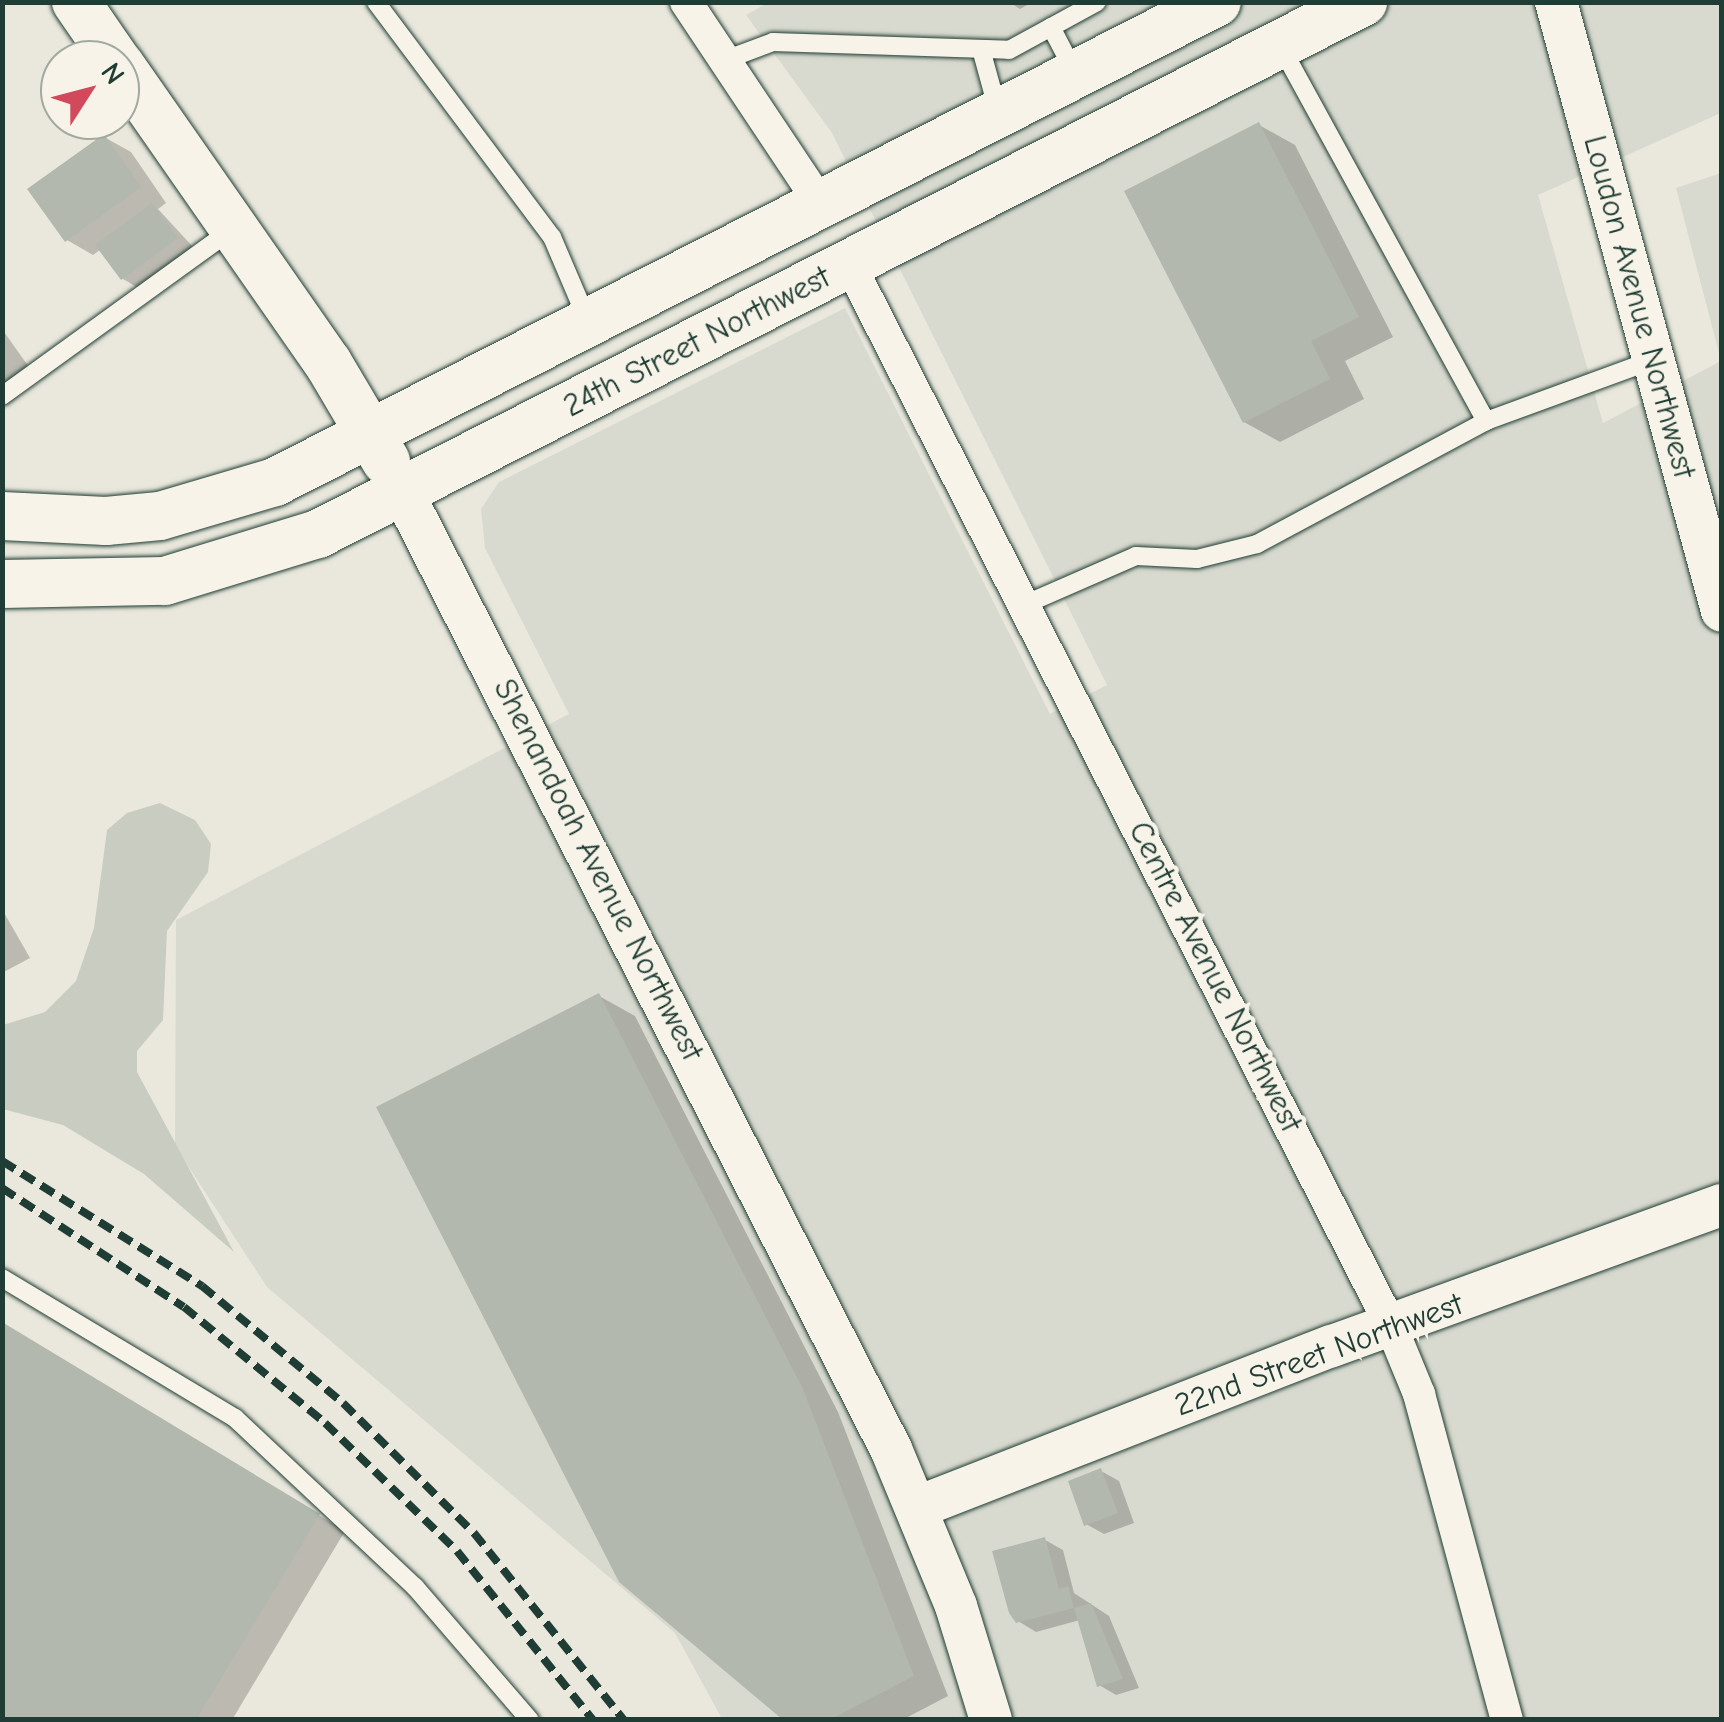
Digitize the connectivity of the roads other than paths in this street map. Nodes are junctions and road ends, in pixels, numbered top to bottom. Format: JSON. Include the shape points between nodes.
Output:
{"nodes":[{"id":1,"x":76,"y":2,"type":"edge"},
{"id":2,"x":376,"y":2,"type":"edge"},
{"id":3,"x":686,"y":2,"type":"edge"},
{"id":4,"x":1096,"y":2,"type":"edge"},
{"id":5,"x":1217,"y":2,"type":"edge"},
{"id":6,"x":1363,"y":2,"type":"edge"},
{"id":7,"x":1556,"y":2,"type":"edge"},
{"id":8,"x":1051,"y":27,"type":"junction"},
{"id":9,"x":102,"y":40,"type":"edge"},
{"id":10,"x":1280,"y":45,"type":"junction"},
{"id":11,"x":981,"y":49,"type":"junction"},
{"id":12,"x":725,"y":60,"type":"junction"},
{"id":13,"x":1077,"y":75,"type":"junction"},
{"id":14,"x":140,"y":94,"type":"edge"},
{"id":15,"x":999,"y":114,"type":"junction"},
{"id":16,"x":822,"y":206,"type":"junction"},
{"id":17,"x":234,"y":228,"type":"junction"},
{"id":18,"x":849,"y":263,"type":"junction"},
{"id":19,"x":588,"y":325,"type":"junction"},
{"id":20,"x":1653,"y":360,"type":"junction"},
{"id":21,"x":2,"y":396,"type":"edge"},
{"id":22,"x":1486,"y":421,"type":"junction"},
{"id":23,"x":371,"y":434,"type":"junction"},
{"id":24,"x":403,"y":493,"type":"junction"},
{"id":25,"x":2,"y":516,"type":"edge"},
{"id":26,"x":2,"y":584,"type":"edge"},
{"id":27,"x":1026,"y":604,"type":"junction"},
{"id":28,"x":1722,"y":612,"type":"edge"},
{"id":29,"x":1722,"y":1205,"type":"edge"},
{"id":30,"x":2,"y":1278,"type":"edge"},
{"id":31,"x":1391,"y":1326,"type":"junction"},
{"id":32,"x":918,"y":1507,"type":"junction"},
{"id":33,"x":530,"y":1720,"type":"edge"},
{"id":34,"x":991,"y":1720,"type":"edge"},
{"id":35,"x":1508,"y":1720,"type":"edge"}],
"edges":[{"from":1,"to":9,"type":"main road","name":"Shenandoah Avenue Northwest"},
{"from":2,"to":19,"type":"lane","via":[[552,237]]},
{"from":3,"to":12,"type":"street"},
{"from":4,"to":8,"type":"lane"},
{"from":5,"to":13,"type":"main road","name":"24th Street Northwest"},
{"from":6,"to":10,"type":"main road","name":"24th Street Northwest"},
{"from":7,"to":20,"type":"street","name":"Loudon Avenue Northwest"},
{"from":8,"to":11,"type":"lane","via":[[1009,50]]},
{"from":8,"to":13,"type":"lane"},
{"from":10,"to":18,"type":"main road","name":"24th Street Northwest"},
{"from":10,"to":22,"type":"lane"},
{"from":11,"to":12,"type":"lane","via":[[773,42]]},
{"from":11,"to":15,"type":"lane"},
{"from":12,"to":16,"type":"street"},
{"from":13,"to":15,"type":"main road","name":"24th Street Northwest"},
{"from":14,"to":17,"type":"main road","name":"Shenandoah Avenue Northwest"},
{"from":15,"to":16,"type":"main road","name":"24th Street Northwest"},
{"from":16,"to":19,"type":"main road","name":"24th Street Northwest"},
{"from":17,"to":21,"type":"lane"},
{"from":17,"to":23,"type":"main road","name":"Shenandoah Avenue Northwest"},
{"from":18,"to":24,"type":"main road","name":"24th Street Northwest"},
{"from":18,"to":27,"type":"street","name":"Centre Avenue Northwest"},
{"from":19,"to":23,"type":"main road","name":"24th Street Northwest"},
{"from":20,"to":22,"type":"lane"},
{"from":20,"to":28,"type":"street","name":"Loudon Avenue Northwest"},
{"from":22,"to":27,"type":"lane","via":[[1257,544],[1197,559],[1136,556]]},
{"from":23,"to":24,"type":"main road","name":"Shenandoah Avenue Northwest"},
{"from":23,"to":25,"type":"main road","name":"24th Street Northwest","via":[[275,482],[160,516],[106,522]]},
{"from":24,"to":26,"type":"main road","name":"24th Street Northwest","via":[[318,534],[180,578],[80,587]]},
{"from":24,"to":32,"type":"street","name":"Shenandoah Avenue Northwest"},
{"from":27,"to":31,"type":"street","name":"Centre Avenue Northwest"},
{"from":29,"to":31,"type":"street","name":"22nd Street Northwest"},
{"from":30,"to":33,"type":"lane","via":[[234,1418],[415,1587]]},
{"from":31,"to":32,"type":"street","name":"22nd Street Northwest"},
{"from":31,"to":35,"type":"street","name":"Centre Avenue Northwest","via":[[1419,1394]]},
{"from":32,"to":34,"type":"street","name":"Shenandoah Avenue Northwest"}]}
